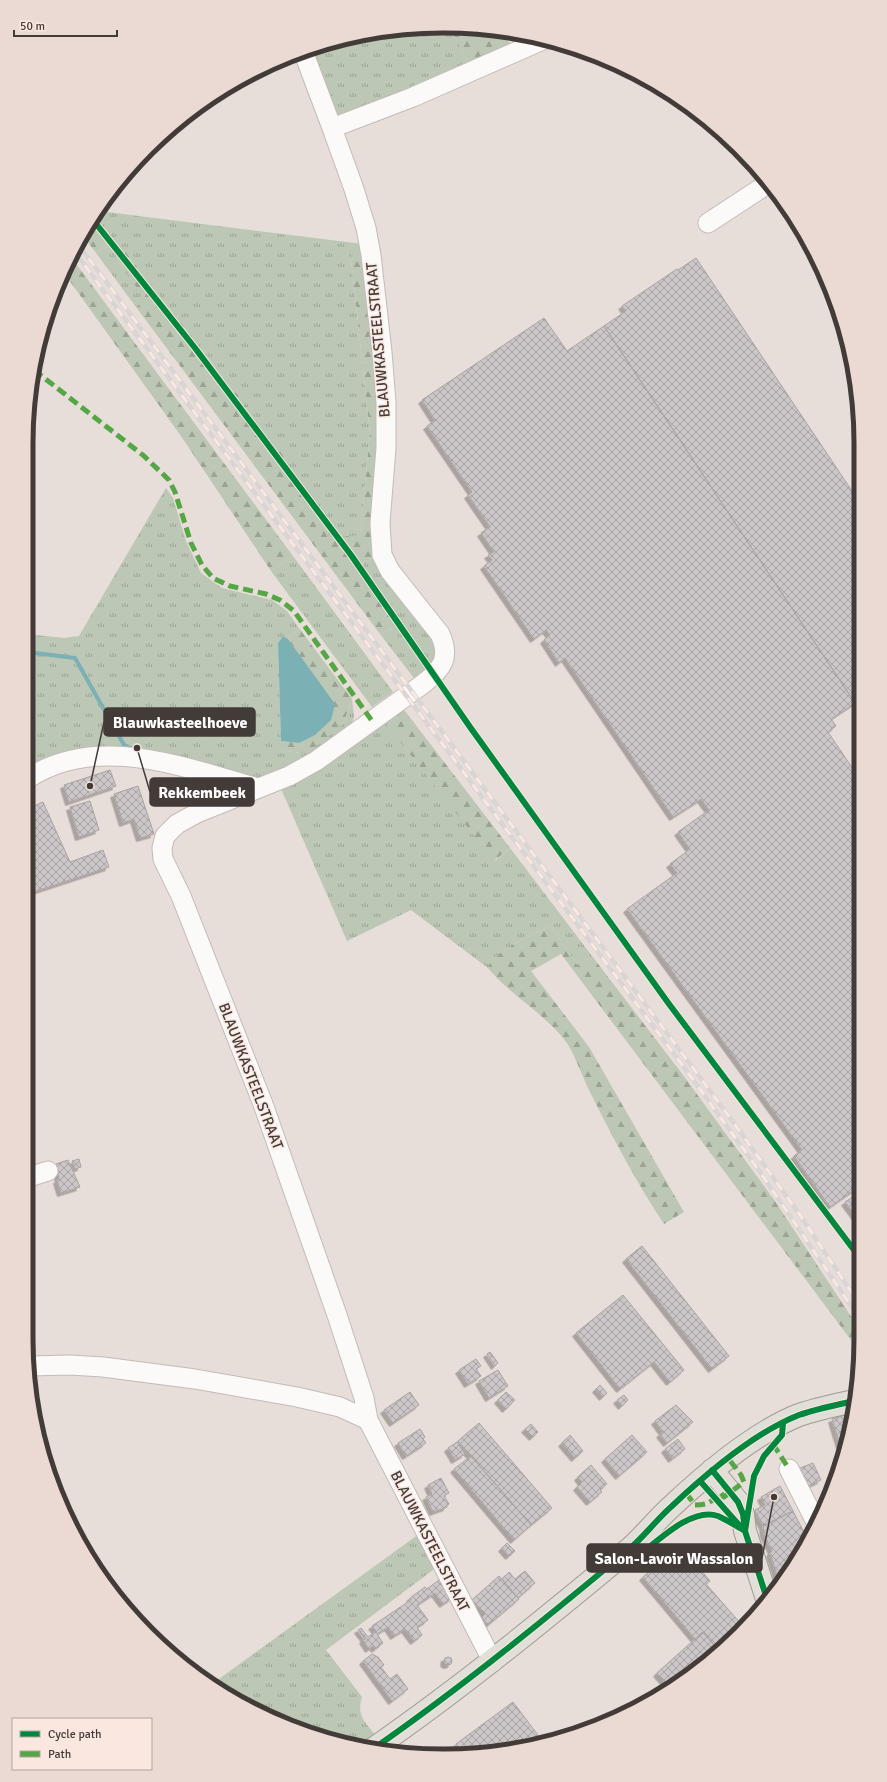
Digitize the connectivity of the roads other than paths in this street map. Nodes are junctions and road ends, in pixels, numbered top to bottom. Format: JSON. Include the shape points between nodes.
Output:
{"nodes":[{"id":1,"x":535,"y":43,"type":"edge"},
{"id":2,"x":305,"y":57,"type":"edge"},
{"id":3,"x":332,"y":128,"type":"junction"},
{"id":4,"x":763,"y":186,"type":"edge"},
{"id":5,"x":708,"y":223,"type":"dead end"},
{"id":6,"x":33,"y":774,"type":"edge"},
{"id":7,"x":258,"y":788,"type":"junction"},
{"id":8,"x":48,"y":1171,"type":"dead end"},
{"id":9,"x":33,"y":1176,"type":"edge"},
{"id":10,"x":34,"y":1366,"type":"edge"},
{"id":11,"x":848,"y":1402,"type":"edge"},
{"id":12,"x":368,"y":1420,"type":"junction"},
{"id":13,"x":789,"y":1469,"type":"dead end"},
{"id":14,"x":706,"y":1476,"type":"junction"},
{"id":15,"x":814,"y":1516,"type":"edge"},
{"id":16,"x":765,"y":1593,"type":"edge"},
{"id":17,"x":493,"y":1662,"type":"junction"},
{"id":18,"x":380,"y":1744,"type":"edge"}],
"edges":[{"from":1,"to":3,"type":"street","via":[[413,97]]},
{"from":2,"to":3,"type":"street","name":"BLAUWKASTEELSTRAAT"},
{"from":3,"to":7,"type":"street","name":"BLAUWKASTEELSTRAAT","via":[[354,189],[371,254],[386,402],[386,448],[380,523],[382,554],[390,571],[440,634],[444,643],[444,660],[437,673],[316,761],[289,776]]},
{"from":4,"to":5,"type":"street"},
{"from":6,"to":7,"type":"street","via":[[84,758],[114,756],[152,760]]},
{"from":7,"to":12,"type":"street","name":"BLAUWKASTEELSTRAAT","via":[[178,824],[165,836],[162,859],[184,903],[263,1104],[364,1398]]},
{"from":8,"to":9,"type":"street"},
{"from":10,"to":12,"type":"street","via":[[103,1367],[195,1379],[340,1407]]},
{"from":11,"to":14,"type":"main road","via":[[800,1415],[783,1423]]},
{"from":12,"to":17,"type":"street","name":"BLAUWKASTEELSTRAAT"},
{"from":13,"to":15,"type":"street"},
{"from":14,"to":16,"type":"main road","via":[[738,1502]]},
{"from":14,"to":17,"type":"main road","via":[[662,1515],[630,1549]]},
{"from":17,"to":18,"type":"main road"}]}
